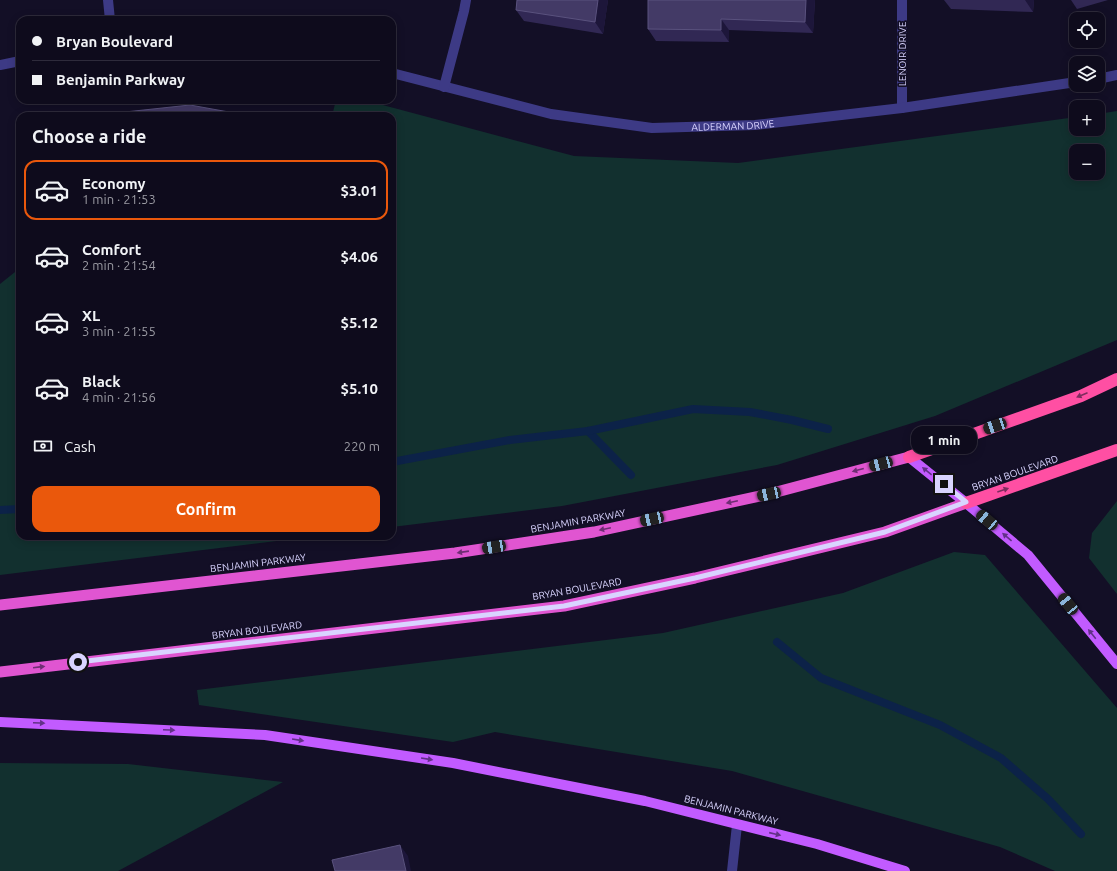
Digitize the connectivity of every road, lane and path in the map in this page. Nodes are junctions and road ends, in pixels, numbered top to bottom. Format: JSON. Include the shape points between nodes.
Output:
{"nodes":[{"id":1,"x":108,"y":0,"type":"edge"},
{"id":2,"x":466,"y":0,"type":"edge"},
{"id":3,"x":902,"y":0,"type":"edge"},
{"id":4,"x":110,"y":16,"type":"edge"},
{"id":5,"x":16,"y":62,"type":"edge"},
{"id":6,"x":0,"y":65,"type":"edge"},
{"id":7,"x":396,"y":74,"type":"edge"},
{"id":8,"x":1117,"y":75,"type":"edge"},
{"id":9,"x":1105,"y":78,"type":"edge"},
{"id":10,"x":1069,"y":83,"type":"edge"},
{"id":11,"x":444,"y":87,"type":"junction"},
{"id":12,"x":902,"y":108,"type":"junction"},
{"id":13,"x":1117,"y":379,"type":"edge"},
{"id":14,"x":1117,"y":450,"type":"edge"},
{"id":15,"x":909,"y":457,"type":"junction"},
{"id":16,"x":966,"y":502,"type":"junction"},
{"id":17,"x":0,"y":605,"type":"edge"},
{"id":18,"x":1117,"y":664,"type":"edge"},
{"id":19,"x":0,"y":672,"type":"edge"},
{"id":20,"x":0,"y":722,"type":"edge"},
{"id":21,"x":737,"y":825,"type":"junction"},
{"id":22,"x":732,"y":871,"type":"edge"},
{"id":23,"x":905,"y":871,"type":"edge"}],
"edges":[{"from":1,"to":4,"type":"street"},
{"from":2,"to":11,"type":"street"},
{"from":3,"to":12,"type":"street","name":"LENOIR DRIVE"},
{"from":5,"to":6,"type":"street"},
{"from":7,"to":11,"type":"street","name":"ALDERMAN DRIVE"},
{"from":8,"to":9,"type":"street"},
{"from":10,"to":12,"type":"street","name":"ALDERMAN DRIVE"},
{"from":11,"to":12,"type":"street","name":"ALDERMAN DRIVE","via":[[550,114],[652,128],[755,125]]},
{"from":13,"to":15,"type":"highway","one_way":true,"via":[[1081,396]]},
{"from":16,"to":14,"type":"highway","name":"BRYAN BOULEVARD","one_way":true},
{"from":16,"to":15,"type":"main road","one_way":true},
{"from":15,"to":17,"type":"highway","name":"BENJAMIN PARKWAY","one_way":true,"via":[[769,494],[594,532],[455,553]]},
{"from":18,"to":16,"type":"main road","one_way":true,"via":[[1028,555]]},
{"from":19,"to":16,"type":"highway","name":"BRYAN BOULEVARD","one_way":true,"via":[[564,606],[695,578],[885,532]]},
{"from":20,"to":21,"type":"main road","name":"BENJAMIN PARKWAY","one_way":true,"via":[[265,735],[453,763],[645,801]]},
{"from":21,"to":22,"type":"street"},
{"from":21,"to":23,"type":"main road","name":"BENJAMIN PARKWAY","one_way":true,"via":[[817,844]]}]}
